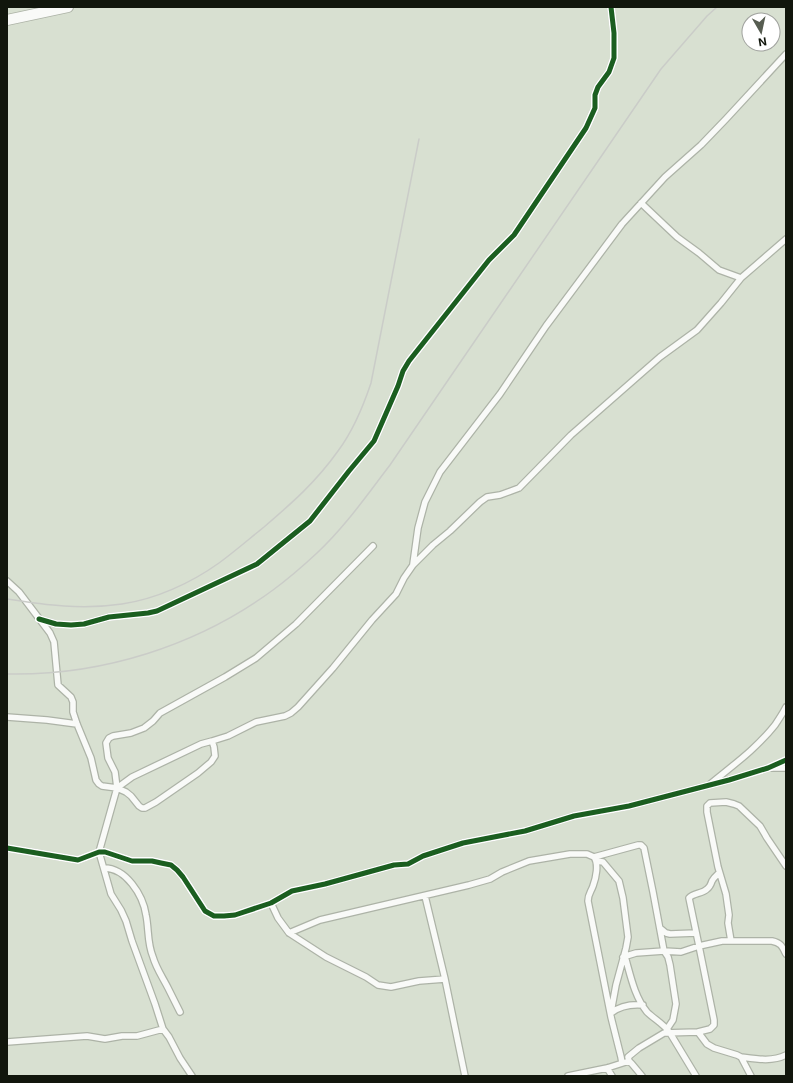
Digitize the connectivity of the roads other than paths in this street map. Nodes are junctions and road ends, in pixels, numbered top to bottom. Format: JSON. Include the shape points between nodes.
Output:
{"nodes":[{"id":1,"x":40,"y":7,"type":"edge"},
{"id":2,"x":68,"y":7,"type":"edge"},
{"id":3,"x":611,"y":7,"type":"edge"},
{"id":4,"x":7,"y":14,"type":"edge"},
{"id":5,"x":7,"y":20,"type":"edge"},
{"id":6,"x":786,"y":54,"type":"edge"},
{"id":7,"x":641,"y":203,"type":"junction"},
{"id":8,"x":786,"y":239,"type":"edge"},
{"id":9,"x":741,"y":278,"type":"junction"},
{"id":10,"x":373,"y":546,"type":"dead end"},
{"id":11,"x":413,"y":565,"type":"junction"},
{"id":12,"x":7,"y":581,"type":"edge"},
{"id":13,"x":39,"y":619,"type":"junction"},
{"id":14,"x":786,"y":706,"type":"edge"},
{"id":15,"x":7,"y":717,"type":"edge"},
{"id":16,"x":77,"y":724,"type":"junction"},
{"id":17,"x":212,"y":741,"type":"junction"},
{"id":18,"x":786,"y":760,"type":"edge"},
{"id":19,"x":768,"y":768,"type":"junction"},
{"id":20,"x":786,"y":768,"type":"edge"},
{"id":21,"x":707,"y":786,"type":"junction"},
{"id":22,"x":117,"y":788,"type":"junction"},
{"id":23,"x":7,"y":848,"type":"edge"},
{"id":24,"x":99,"y":852,"type":"junction"},
{"id":25,"x":596,"y":859,"type":"junction"},
{"id":26,"x":786,"y":866,"type":"edge"},
{"id":27,"x":104,"y":868,"type":"junction"},
{"id":28,"x":719,"y":873,"type":"junction"},
{"id":29,"x":425,"y":896,"type":"junction"},
{"id":30,"x":271,"y":903,"type":"junction"},
{"id":31,"x":660,"y":928,"type":"junction"},
{"id":32,"x":289,"y":933,"type":"junction"},
{"id":33,"x":696,"y":933,"type":"junction"},
{"id":34,"x":731,"y":941,"type":"junction"},
{"id":35,"x":699,"y":946,"type":"junction"},
{"id":36,"x":664,"y":951,"type":"junction"},
{"id":37,"x":786,"y":954,"type":"edge"},
{"id":38,"x":623,"y":957,"type":"junction"},
{"id":39,"x":445,"y":979,"type":"junction"},
{"id":40,"x":643,"y":1005,"type":"junction"},
{"id":41,"x":180,"y":1012,"type":"dead end"},
{"id":42,"x":610,"y":1014,"type":"junction"},
{"id":43,"x":163,"y":1029,"type":"junction"},
{"id":44,"x":669,"y":1031,"type":"junction"},
{"id":45,"x":698,"y":1032,"type":"junction"},
{"id":46,"x":7,"y":1042,"type":"edge"},
{"id":47,"x":786,"y":1055,"type":"edge"},
{"id":48,"x":741,"y":1057,"type":"junction"},
{"id":49,"x":629,"y":1061,"type":"junction"},
{"id":50,"x":622,"y":1063,"type":"junction"},
{"id":51,"x":607,"y":1068,"type":"junction"},
{"id":52,"x":192,"y":1076,"type":"edge"},
{"id":53,"x":465,"y":1076,"type":"edge"},
{"id":54,"x":568,"y":1076,"type":"edge"},
{"id":55,"x":612,"y":1076,"type":"edge"},
{"id":56,"x":642,"y":1076,"type":"edge"},
{"id":57,"x":696,"y":1076,"type":"edge"},
{"id":58,"x":751,"y":1076,"type":"edge"}],
"edges":[{"from":1,"to":4,"type":"highway"},
{"from":2,"to":5,"type":"highway"},
{"from":3,"to":13,"type":"street","via":[[614,58],[609,72],[598,87],[595,108],[586,128],[514,235],[488,260],[409,361],[374,441],[310,521],[256,564],[157,611],[110,616],[71,625]]},
{"from":6,"to":7,"type":"street","via":[[701,145],[665,177]]},
{"from":7,"to":9,"type":"street","via":[[677,237],[719,270]]},
{"from":7,"to":11,"type":"street","via":[[617,230],[546,326],[500,394],[440,472],[426,502],[418,528]]},
{"from":8,"to":9,"type":"street"},
{"from":9,"to":11,"type":"street","via":[[697,330],[660,357],[571,435],[519,488],[487,497],[480,502]]},
{"from":10,"to":22,"type":"street","via":[[296,624],[256,658],[160,713],[144,728],[109,738],[106,750],[115,772]]},
{"from":11,"to":17,"type":"street","via":[[396,594],[298,707],[285,716],[256,722]]},
{"from":12,"to":13,"type":"street","via":[[19,592]]},
{"from":13,"to":16,"type":"street","via":[[54,642],[58,685],[71,697]]},
{"from":14,"to":21,"type":"street","via":[[784,713],[756,746]]},
{"from":15,"to":16,"type":"street"},
{"from":16,"to":22,"type":"street","via":[[91,758],[96,780],[102,786]]},
{"from":17,"to":22,"type":"street","via":[[148,769]]},
{"from":17,"to":22,"type":"street","via":[[214,759],[149,807],[142,808],[126,792]]},
{"from":18,"to":19,"type":"street"},
{"from":19,"to":20,"type":"street"},
{"from":19,"to":21,"type":"street"},
{"from":21,"to":30,"type":"street","via":[[629,806],[574,816],[524,831],[463,842],[408,864],[394,865],[292,891]]},
{"from":22,"to":24,"type":"street"},
{"from":23,"to":24,"type":"street","via":[[78,860]]},
{"from":24,"to":27,"type":"street"},
{"from":24,"to":30,"type":"street","via":[[132,861],[171,865],[183,877],[205,910],[214,916],[235,915]]},
{"from":25,"to":29,"type":"street","via":[[587,854],[570,854],[529,861],[490,879]]},
{"from":25,"to":31,"type":"street","via":[[642,845]]},
{"from":25,"to":38,"type":"street","via":[[603,862],[619,881],[628,937]]},
{"from":25,"to":42,"type":"street","via":[[593,886],[588,901]]},
{"from":26,"to":28,"type":"street","via":[[760,826],[739,806],[726,802],[710,803],[707,812]]},
{"from":27,"to":41,"type":"street","via":[[121,873],[137,893],[146,911],[153,959]]},
{"from":27,"to":43,"type":"street","via":[[111,894],[126,922]]},
{"from":28,"to":33,"type":"street","via":[[705,891],[689,898]]},
{"from":28,"to":34,"type":"street","via":[[726,894]]},
{"from":29,"to":32,"type":"street","via":[[320,920]]},
{"from":29,"to":39,"type":"street"},
{"from":30,"to":32,"type":"street"},
{"from":31,"to":33,"type":"street","via":[[666,934]]},
{"from":31,"to":36,"type":"street"},
{"from":32,"to":39,"type":"street","via":[[326,957],[378,985],[391,987]]},
{"from":33,"to":35,"type":"street"},
{"from":34,"to":35,"type":"street"},
{"from":34,"to":37,"type":"street","via":[[778,942]]},
{"from":35,"to":36,"type":"street","via":[[681,952]]},
{"from":35,"to":45,"type":"street","via":[[714,1025]]},
{"from":36,"to":38,"type":"street"},
{"from":36,"to":44,"type":"street","via":[[670,965],[676,1004]]},
{"from":38,"to":40,"type":"street"},
{"from":38,"to":42,"type":"street"},
{"from":39,"to":53,"type":"street"},
{"from":40,"to":42,"type":"street","via":[[629,1005]]},
{"from":40,"to":44,"type":"street"},
{"from":42,"to":50,"type":"street"},
{"from":43,"to":46,"type":"street","via":[[137,1036],[87,1036]]},
{"from":43,"to":52,"type":"street"},
{"from":44,"to":45,"type":"street"},
{"from":44,"to":49,"type":"street","via":[[643,1045],[628,1057]]},
{"from":44,"to":57,"type":"street"},
{"from":45,"to":48,"type":"street","via":[[707,1044]]},
{"from":47,"to":48,"type":"street","via":[[772,1059]]},
{"from":48,"to":58,"type":"street"},
{"from":49,"to":50,"type":"street"},
{"from":49,"to":56,"type":"street"},
{"from":50,"to":51,"type":"street"},
{"from":51,"to":54,"type":"street"},
{"from":51,"to":55,"type":"street"}]}
